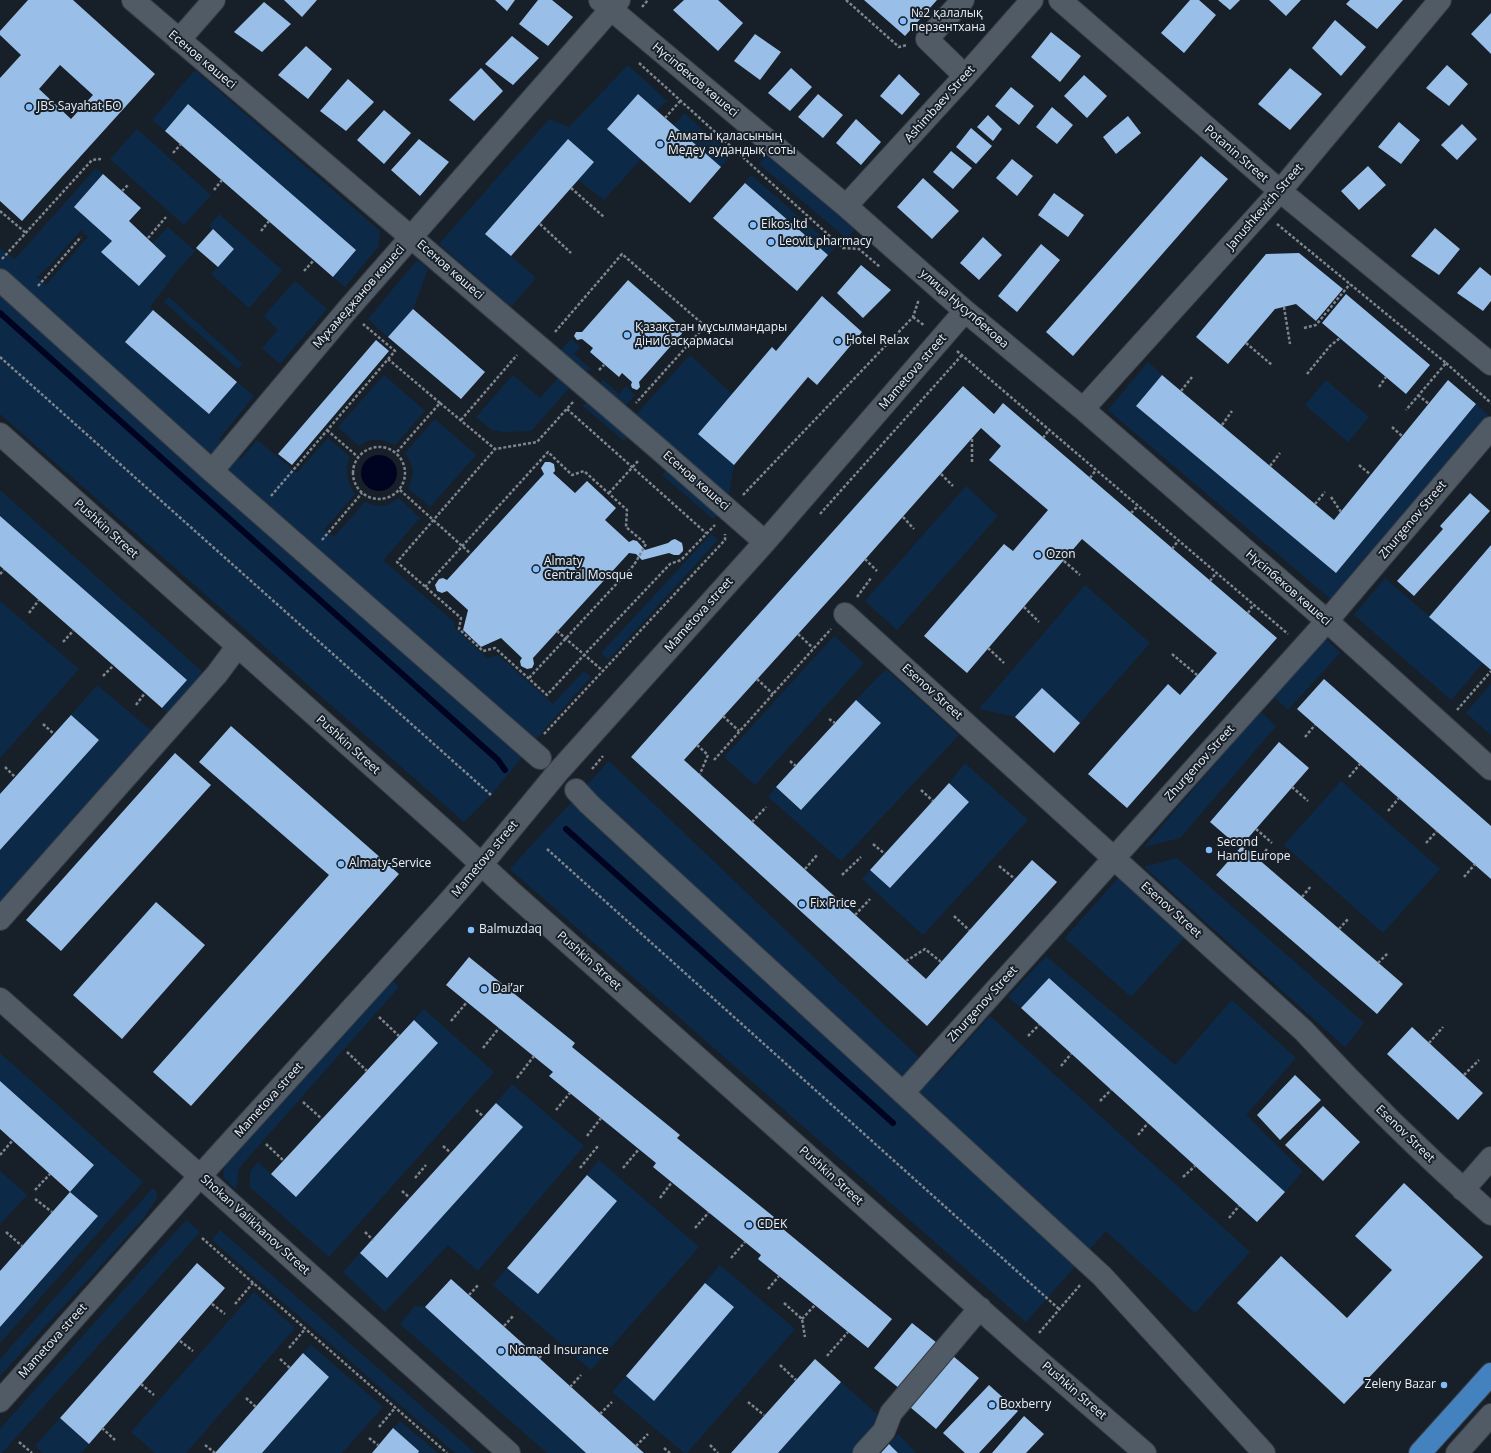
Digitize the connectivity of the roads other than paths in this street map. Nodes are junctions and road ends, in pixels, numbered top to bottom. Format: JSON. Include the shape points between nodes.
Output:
{"nodes":[{"id":1,"x":133,"y":0,"type":"edge"},
{"id":2,"x":214,"y":0,"type":"edge"},
{"id":3,"x":963,"y":0,"type":"edge"},
{"id":4,"x":1032,"y":0,"type":"edge"},
{"id":5,"x":1060,"y":0,"type":"edge"},
{"id":6,"x":1440,"y":0,"type":"edge"},
{"id":7,"x":610,"y":3,"type":"edge"},
{"id":8,"x":179,"y":40,"type":"junction"},
{"id":9,"x":965,"y":76,"type":"junction"},
{"id":10,"x":1280,"y":191,"type":"junction"},
{"id":11,"x":846,"y":206,"type":"junction"},
{"id":12,"x":411,"y":236,"type":"junction"},
{"id":13,"x":0,"y":280,"type":"edge"},
{"id":14,"x":965,"y":312,"type":"junction"},
{"id":15,"x":1491,"y":364,"type":"edge"},
{"id":16,"x":1083,"y":409,"type":"junction"},
{"id":17,"x":1491,"y":428,"type":"edge"},
{"id":18,"x":0,"y":434,"type":"edge"},
{"id":19,"x":212,"y":471,"type":"junction"},
{"id":20,"x":765,"y":542,"type":"junction"},
{"id":21,"x":845,"y":614,"type":"road end"},
{"id":22,"x":1327,"y":621,"type":"junction"},
{"id":23,"x":237,"y":647,"type":"junction"},
{"id":24,"x":535,"y":754,"type":"road end"},
{"id":25,"x":1491,"y":769,"type":"edge"},
{"id":26,"x":576,"y":790,"type":"dead end"},
{"id":27,"x":1114,"y":858,"type":"junction"},
{"id":28,"x":481,"y":865,"type":"junction"},
{"id":29,"x":0,"y":919,"type":"edge"},
{"id":30,"x":0,"y":999,"type":"edge"},
{"id":31,"x":903,"y":1094,"type":"junction"},
{"id":32,"x":1491,"y":1158,"type":"edge"},
{"id":33,"x":200,"y":1176,"type":"junction"},
{"id":34,"x":1463,"y":1190,"type":"junction"},
{"id":35,"x":1491,"y":1214,"type":"edge"},
{"id":36,"x":980,"y":1308,"type":"junction"},
{"id":37,"x":1491,"y":1374,"type":"edge"},
{"id":38,"x":0,"y":1401,"type":"edge"},
{"id":39,"x":1491,"y":1415,"type":"edge"},
{"id":40,"x":509,"y":1453,"type":"edge"},
{"id":41,"x":864,"y":1453,"type":"edge"},
{"id":42,"x":1145,"y":1453,"type":"edge"},
{"id":43,"x":1264,"y":1453,"type":"edge"},
{"id":44,"x":1420,"y":1453,"type":"edge"},
{"id":45,"x":1457,"y":1453,"type":"edge"}],
"edges":[{"from":1,"to":8,"type":"street","name":"Есенов көшесі"},
{"from":2,"to":8,"type":"street"},
{"from":3,"to":9,"type":"street","via":[[927,39]]},
{"from":4,"to":9,"type":"street","name":"Ashimbaev Street"},
{"from":5,"to":10,"type":"street","name":"Potanin Street"},
{"from":6,"to":10,"type":"street","name":"Janushkevich Street"},
{"from":7,"to":11,"type":"street","name":"Нүсіпбеков көшесі"},
{"from":7,"to":12,"type":"street","name":"Мұхамеджанов көшесі"},
{"from":8,"to":12,"type":"street","name":"Есенов көшесі"},
{"from":9,"to":11,"type":"street","name":"Ashimbaev Street"},
{"from":10,"to":15,"type":"street","name":"Potanin Street"},
{"from":10,"to":16,"type":"street","name":"Janushkevich Street"},
{"from":11,"to":14,"type":"street","name":"улица Нусупбекова"},
{"from":12,"to":19,"type":"street","name":"Мұхамеджанов көшесі"},
{"from":12,"to":20,"type":"street","name":"Есенов көшесі"},
{"from":13,"to":19,"type":"street"},
{"from":14,"to":16,"type":"street","name":"улица Нусупбекова"},
{"from":14,"to":20,"type":"street","name":"Mametovа street"},
{"from":16,"to":22,"type":"street","name":"Нүсіпбеков көшесі"},
{"from":17,"to":22,"type":"street","name":"Zhurgenov Street"},
{"from":18,"to":23,"type":"street","name":"Pushkin Street"},
{"from":19,"to":24,"type":"street"},
{"from":20,"to":28,"type":"street","name":"Mametovа street","via":[[570,758]]},
{"from":21,"to":27,"type":"street","name":"Esenov Street"},
{"from":22,"to":25,"type":"street","name":"Нүсіпбеков көшесі"},
{"from":22,"to":27,"type":"street","name":"Zhurgenov Street"},
{"from":23,"to":28,"type":"street","name":"Pushkin Street"},
{"from":23,"to":29,"type":"street","via":[[217,674]]},
{"from":26,"to":31,"type":"street"},
{"from":27,"to":31,"type":"street","name":"Zhurgenov Street"},
{"from":27,"to":34,"type":"street","name":"Esenov Street","via":[[1304,1032],[1363,1094]]},
{"from":28,"to":33,"type":"street","name":"Mametovа street"},
{"from":28,"to":36,"type":"street","name":"Pushkin Street"},
{"from":30,"to":33,"type":"street","name":"Shokan Valikhanov Street"},
{"from":31,"to":43,"type":"street","via":[[1094,1269]]},
{"from":32,"to":34,"type":"street"},
{"from":33,"to":38,"type":"street","name":"Mametovа street"},
{"from":33,"to":40,"type":"street","name":"Shokan Valikhanov Street"},
{"from":34,"to":35,"type":"street","name":"Esenov Street"},
{"from":36,"to":41,"type":"street","via":[[891,1413],[884,1431]]},
{"from":36,"to":42,"type":"street","name":"Pushkin Street"},
{"from":37,"to":44,"type":"main road"},
{"from":39,"to":45,"type":"street"}]}
